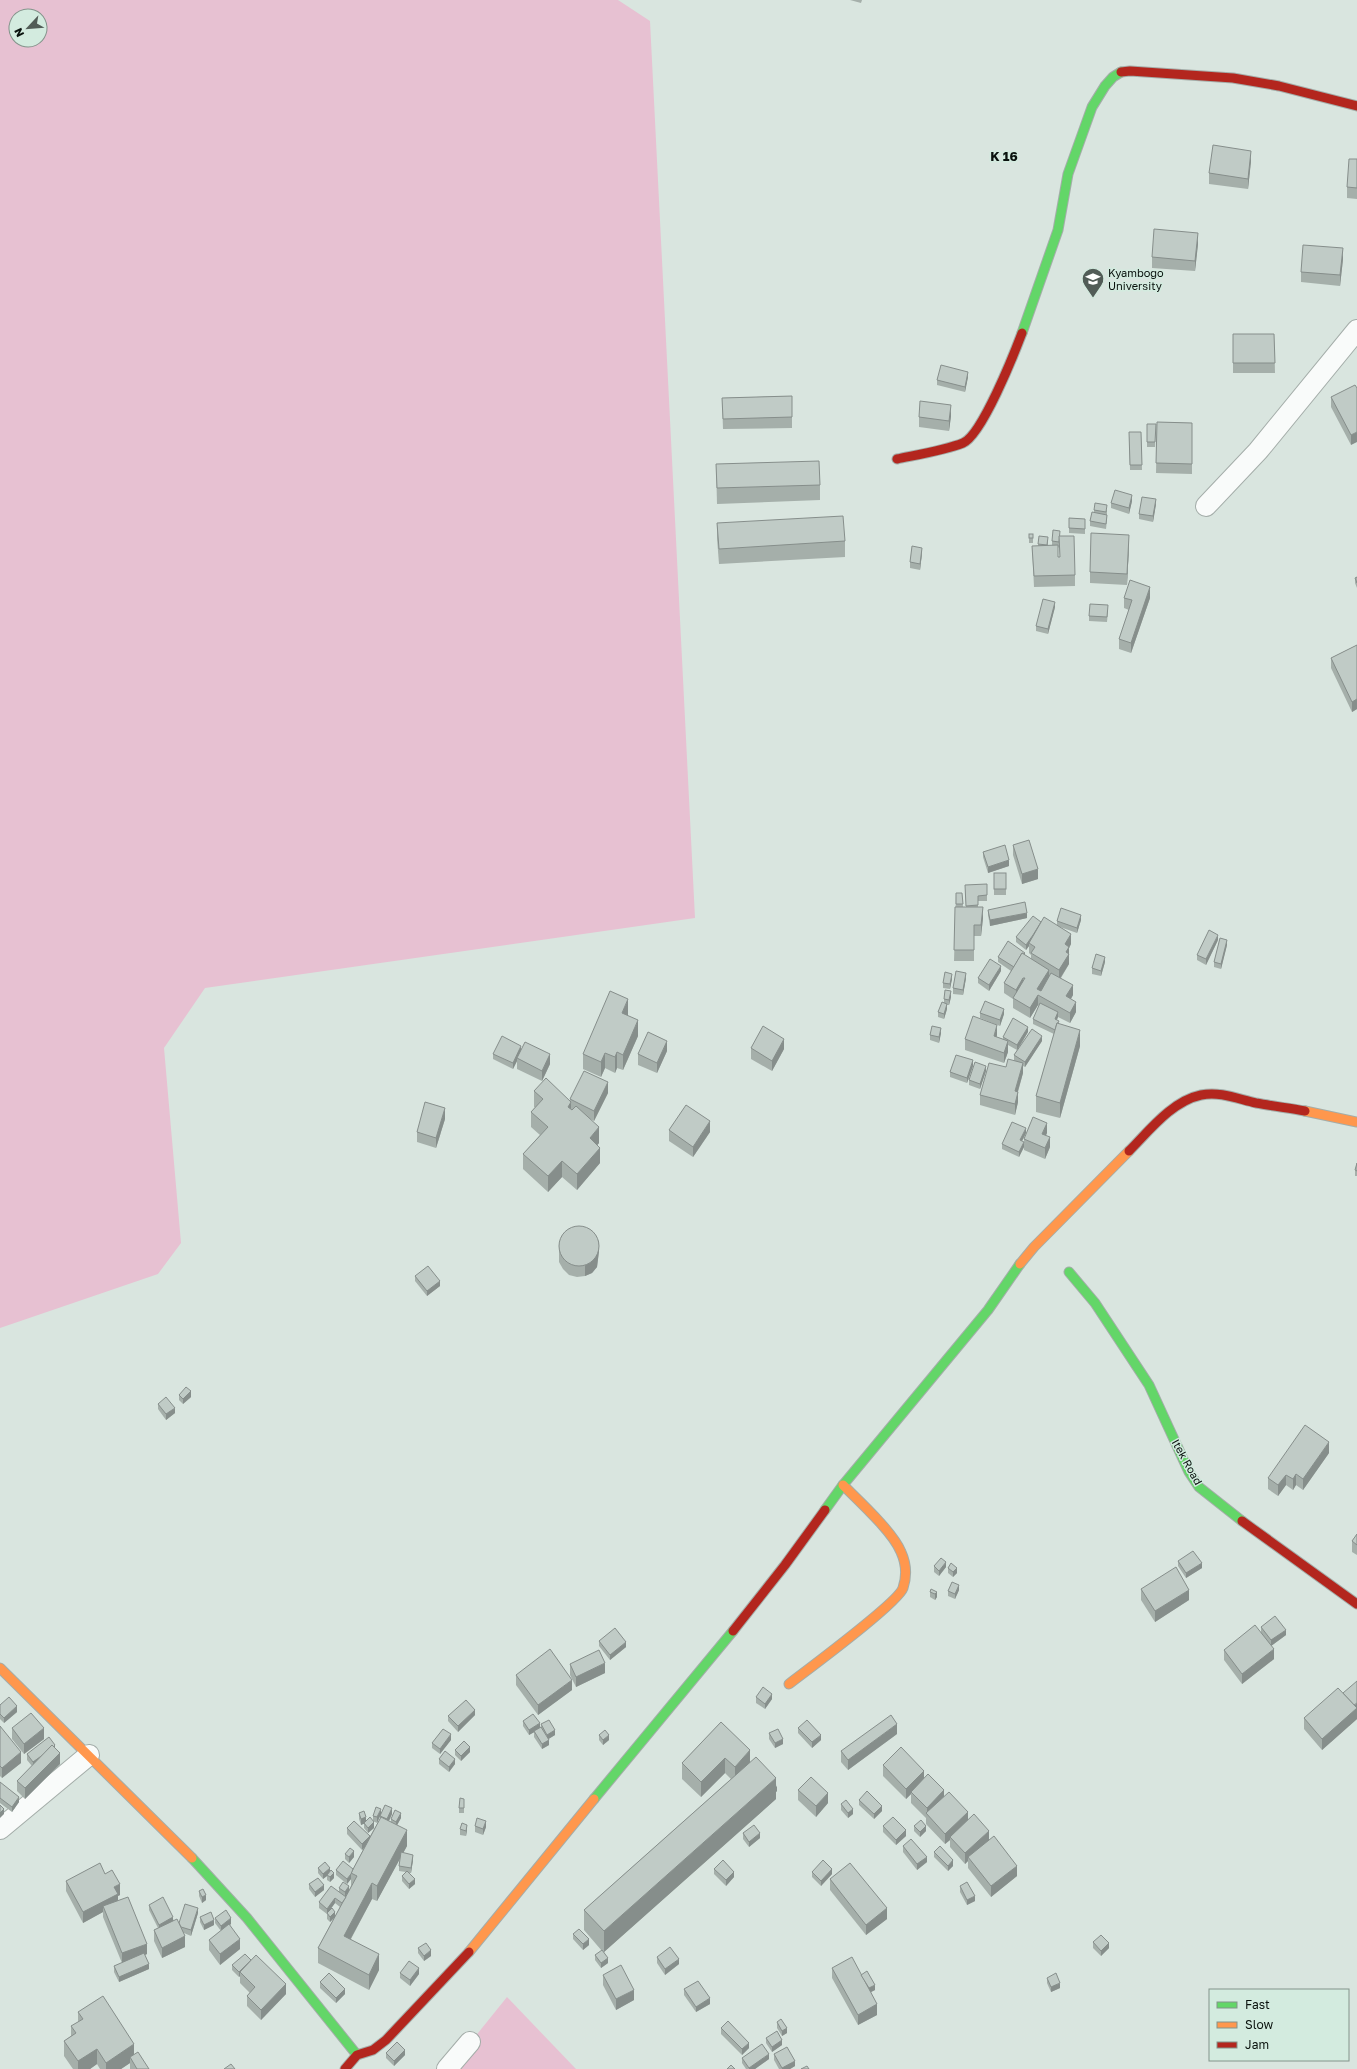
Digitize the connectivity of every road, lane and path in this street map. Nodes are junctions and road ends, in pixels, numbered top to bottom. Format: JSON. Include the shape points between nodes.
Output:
{"nodes":[{"id":1,"x":1357,"y":106,"type":"edge"},
{"id":2,"x":1357,"y":330,"type":"edge"},
{"id":3,"x":897,"y":459,"type":"dead end"},
{"id":4,"x":1206,"y":506,"type":"dead end"},
{"id":5,"x":1357,"y":1122,"type":"edge"},
{"id":6,"x":1069,"y":1272,"type":"dead end"},
{"id":7,"x":843,"y":1485,"type":"junction"},
{"id":8,"x":1357,"y":1604,"type":"edge"},
{"id":9,"x":0,"y":1668,"type":"edge"},
{"id":10,"x":789,"y":1684,"type":"dead end"},
{"id":11,"x":89,"y":1755,"type":"junction"},
{"id":12,"x":0,"y":1829,"type":"edge"},
{"id":13,"x":470,"y":2042,"type":"dead end"},
{"id":14,"x":357,"y":2056,"type":"junction"},
{"id":15,"x":345,"y":2069,"type":"edge"},
{"id":16,"x":447,"y":2069,"type":"edge"}],
"edges":[{"from":1,"to":3,"type":"street","via":[[1279,86],[1233,78],[1130,71],[1121,72],[1113,77],[1092,107],[1078,141],[1068,174],[1058,230],[1020,341],[1003,382],[985,414],[974,433],[964,443]]},
{"from":2,"to":4,"type":"street","via":[[1258,451]]},
{"from":5,"to":7,"type":"street","via":[[1334,1114],[1262,1104],[1221,1095],[1200,1095],[1180,1103],[1034,1247],[988,1310]]},
{"from":6,"to":8,"type":"street","name":"Itek Road","via":[[1095,1303],[1149,1385],[1199,1487],[1258,1534]]},
{"from":7,"to":10,"type":"street","via":[[882,1525],[901,1551],[906,1572],[903,1589],[887,1606]]},
{"from":7,"to":14,"type":"street","via":[[718,1649],[459,1964],[383,2043]]},
{"from":9,"to":11,"type":"street"},
{"from":11,"to":12,"type":"street"},
{"from":11,"to":14,"type":"street","via":[[197,1862],[247,1918]]},
{"from":13,"to":16,"type":"street"},
{"from":14,"to":15,"type":"street"}]}
